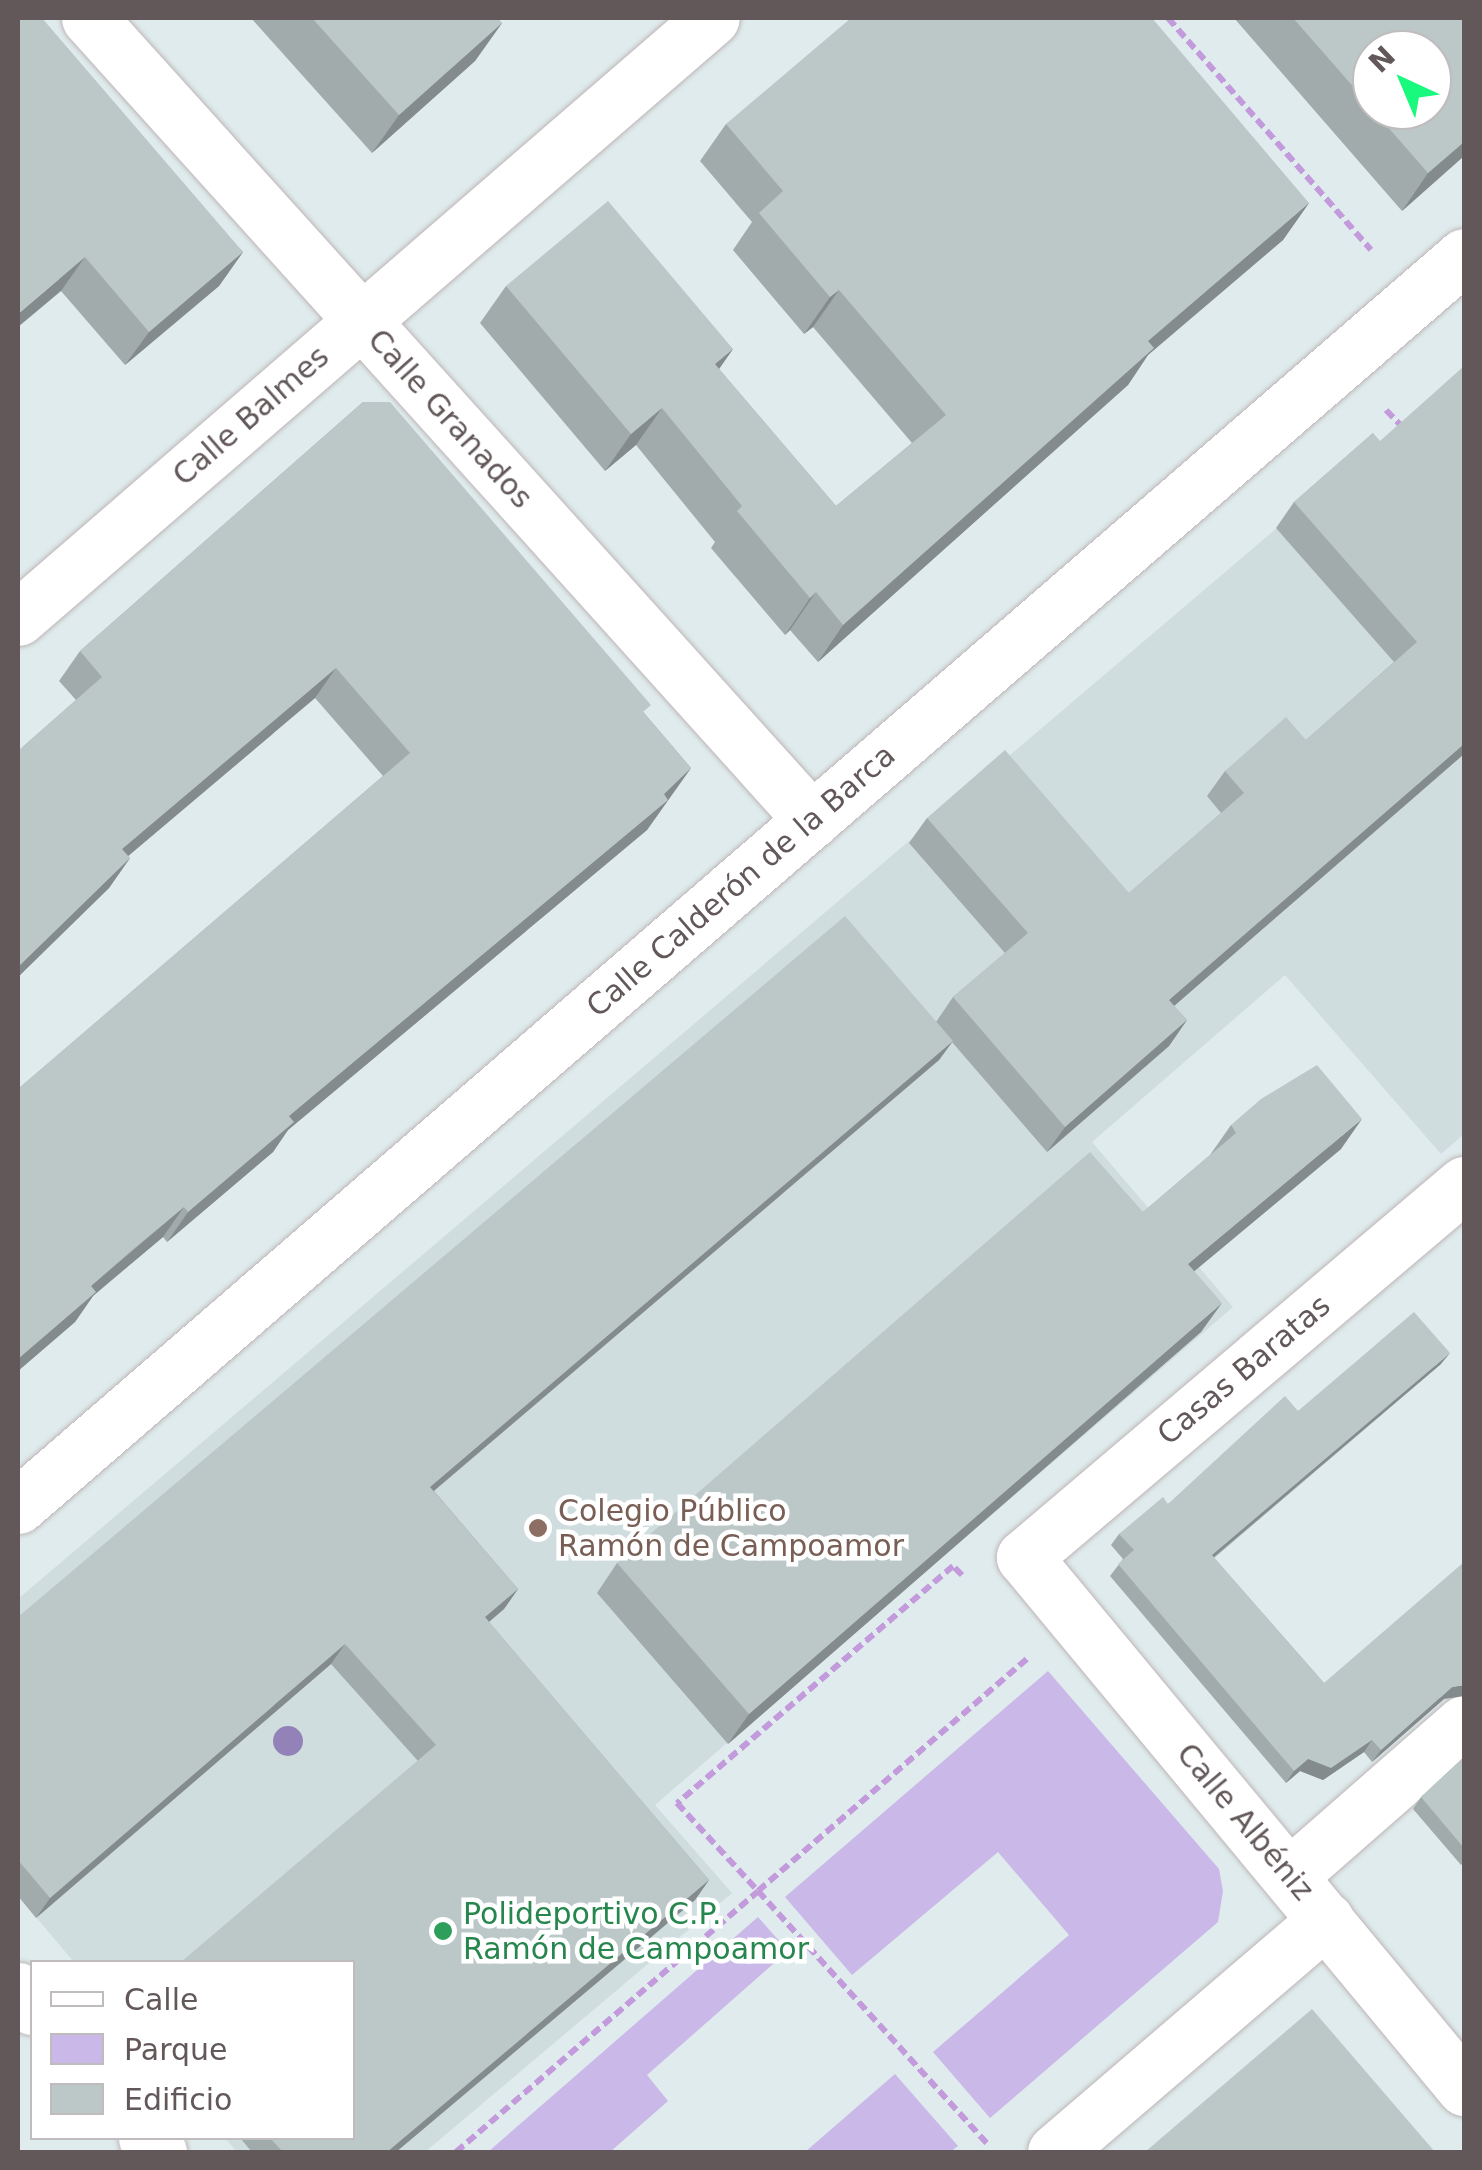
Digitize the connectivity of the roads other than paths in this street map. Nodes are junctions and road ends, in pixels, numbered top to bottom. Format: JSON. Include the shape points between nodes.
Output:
{"nodes":[{"id":1,"x":89,"y":18,"type":"edge"},
{"id":2,"x":712,"y":18,"type":"edge"},
{"id":3,"x":1464,"y":256,"type":"edge"},
{"id":4,"x":362,"y":321,"type":"junction"},
{"id":5,"x":18,"y":618,"type":"edge"},
{"id":6,"x":812,"y":820,"type":"junction"},
{"id":7,"x":1464,"y":1184,"type":"edge"},
{"id":8,"x":18,"y":1506,"type":"edge"},
{"id":9,"x":1024,"y":1557,"type":"joint"},
{"id":10,"x":1464,"y":1723,"type":"edge"},
{"id":11,"x":1289,"y":1876,"type":"junction"},
{"id":12,"x":1326,"y":1920,"type":"junction"},
{"id":13,"x":1464,"y":2088,"type":"edge"},
{"id":14,"x":1056,"y":2152,"type":"edge"}],
"edges":[{"from":1,"to":4,"type":"street","name":"Calle Granados"},
{"from":2,"to":4,"type":"street","name":"Calle Balmes"},
{"from":3,"to":6,"type":"street","name":"Calle Calderón de la Barca"},
{"from":4,"to":5,"type":"street","name":"Calle Balmes"},
{"from":4,"to":6,"type":"street","name":"Calle Granados"},
{"from":6,"to":8,"type":"street","name":"Calle Calderón de la Barca"},
{"from":7,"to":9,"type":"street","name":"Casas Baratas"},
{"from":9,"to":11,"type":"street","name":"Calle Albéniz"},
{"from":10,"to":11,"type":"street"},
{"from":11,"to":12,"type":"street","name":"Calle Albéniz"},
{"from":12,"to":13,"type":"street","name":"Calle Albéniz"},
{"from":12,"to":14,"type":"street"}]}
